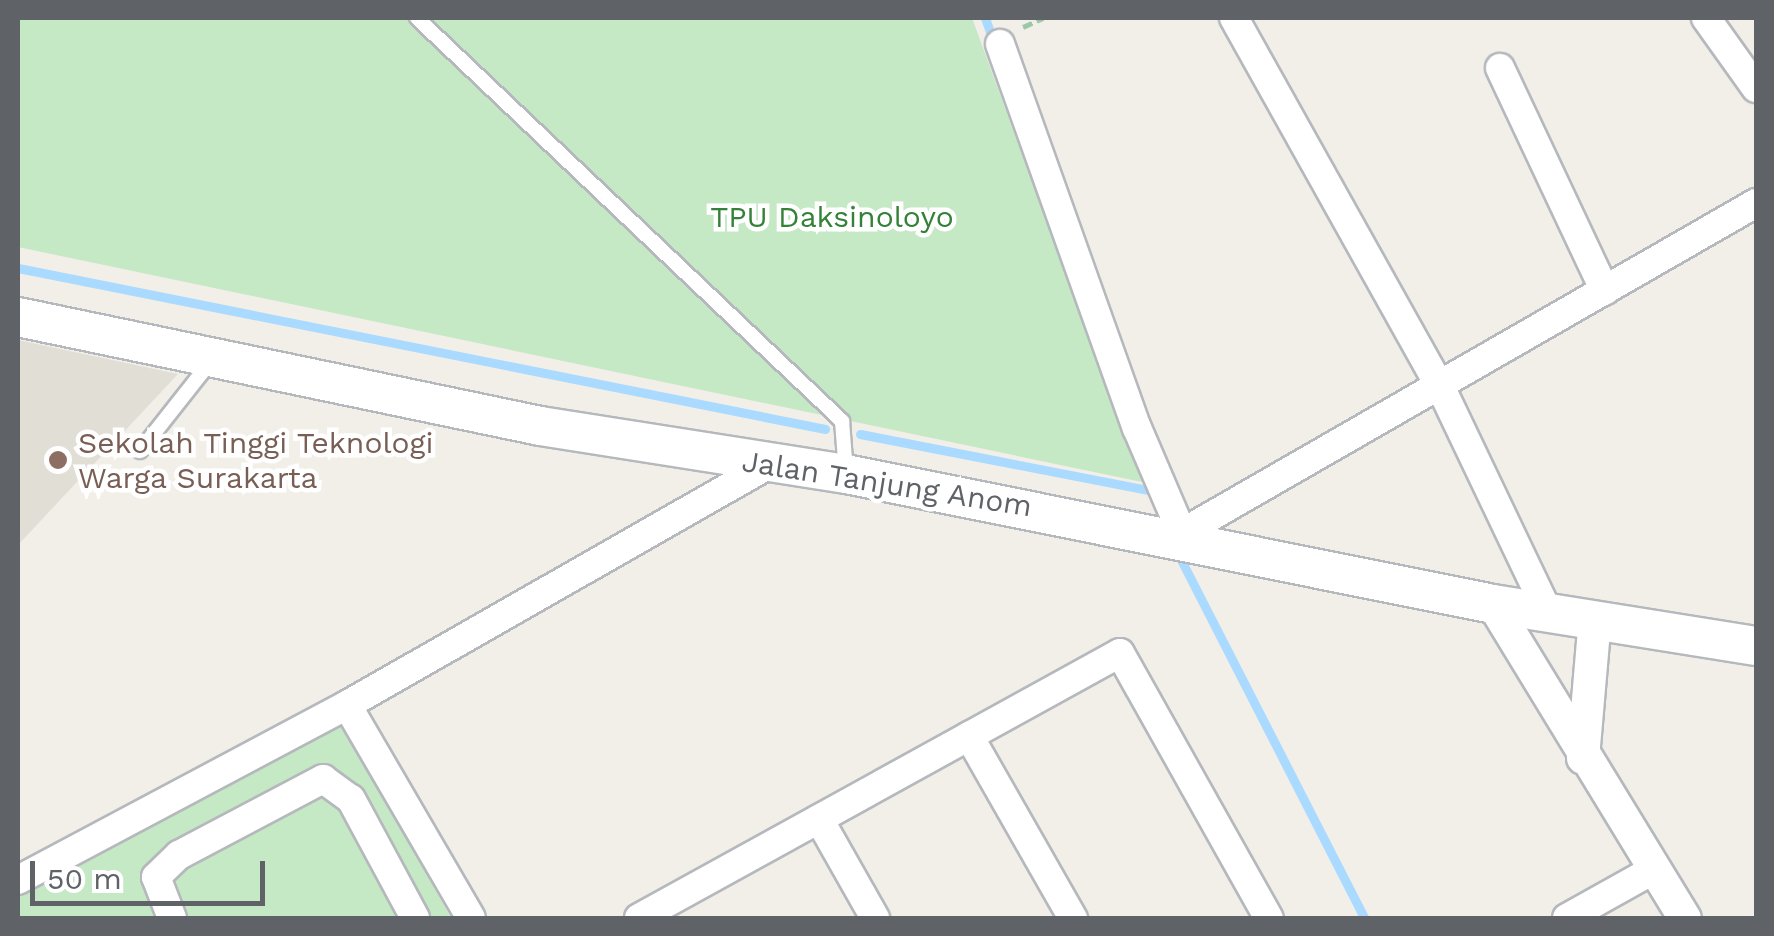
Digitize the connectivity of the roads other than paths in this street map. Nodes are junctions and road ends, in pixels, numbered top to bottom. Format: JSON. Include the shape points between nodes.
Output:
{"nodes":[{"id":1,"x":417,"y":18,"type":"edge"},
{"id":2,"x":1234,"y":18,"type":"edge"},
{"id":3,"x":1706,"y":18,"type":"edge"},
{"id":4,"x":1000,"y":44,"type":"dead end"},
{"id":5,"x":1500,"y":68,"type":"dead end"},
{"id":6,"x":1756,"y":88,"type":"edge"},
{"id":7,"x":1756,"y":203,"type":"edge"},
{"id":8,"x":1605,"y":292,"type":"junction"},
{"id":9,"x":18,"y":316,"type":"edge"},
{"id":10,"x":215,"y":357,"type":"junction"},
{"id":11,"x":1440,"y":388,"type":"junction"},
{"id":12,"x":140,"y":451,"type":"dead end"},
{"id":13,"x":770,"y":464,"type":"junction"},
{"id":14,"x":846,"y":474,"type":"junction"},
{"id":15,"x":1178,"y":535,"type":"junction"},
{"id":16,"x":1493,"y":604,"type":"junction"},
{"id":17,"x":1548,"y":612,"type":"junction"},
{"id":18,"x":1595,"y":619,"type":"junction"},
{"id":19,"x":1756,"y":646,"type":"edge"},
{"id":20,"x":347,"y":706,"type":"junction"},
{"id":21,"x":969,"y":736,"type":"junction"},
{"id":22,"x":1583,"y":758,"type":"junction"},
{"id":23,"x":820,"y":819,"type":"junction"},
{"id":24,"x":1653,"y":870,"type":"junction"},
{"id":25,"x":18,"y":880,"type":"edge"},
{"id":26,"x":668,"y":912,"type":"edge"},
{"id":27,"x":172,"y":918,"type":"edge"},
{"id":28,"x":415,"y":918,"type":"edge"},
{"id":29,"x":471,"y":918,"type":"edge"},
{"id":30,"x":639,"y":918,"type":"edge"},
{"id":31,"x":875,"y":918,"type":"edge"},
{"id":32,"x":1073,"y":918,"type":"edge"},
{"id":33,"x":1268,"y":918,"type":"edge"},
{"id":34,"x":1567,"y":918,"type":"edge"},
{"id":35,"x":1685,"y":918,"type":"edge"}],
"edges":[{"from":1,"to":14,"type":"lane","via":[[842,421]]},
{"from":2,"to":11,"type":"street"},
{"from":3,"to":6,"type":"street"},
{"from":4,"to":15,"type":"street"},
{"from":5,"to":8,"type":"street"},
{"from":7,"to":8,"type":"street"},
{"from":8,"to":11,"type":"street"},
{"from":9,"to":10,"type":"main road","name":"Jalan Tanjung Anom"},
{"from":10,"to":12,"type":"lane"},
{"from":10,"to":13,"type":"main road","name":"Jalan Tanjung Anom","via":[[540,426]]},
{"from":11,"to":15,"type":"street"},
{"from":11,"to":17,"type":"street"},
{"from":13,"to":14,"type":"main road","name":"Jalan Tanjung Anom"},
{"from":13,"to":20,"type":"street"},
{"from":14,"to":15,"type":"main road","name":"Jalan Tanjung Anom"},
{"from":15,"to":16,"type":"main road","name":"Jalan Tanjung Anom"},
{"from":16,"to":17,"type":"main road","name":"Jalan Tanjung Anom"},
{"from":16,"to":22,"type":"street"},
{"from":17,"to":18,"type":"main road","name":"Jalan Tanjung Anom"},
{"from":18,"to":19,"type":"main road","name":"Jalan Tanjung Anom"},
{"from":18,"to":22,"type":"street"},
{"from":20,"to":25,"type":"street"},
{"from":20,"to":29,"type":"street"},
{"from":21,"to":23,"type":"street"},
{"from":21,"to":32,"type":"street"},
{"from":21,"to":33,"type":"street","via":[[1120,653]]},
{"from":22,"to":24,"type":"street"},
{"from":23,"to":26,"type":"street"},
{"from":23,"to":31,"type":"street"},
{"from":24,"to":34,"type":"street"},
{"from":24,"to":35,"type":"street"},
{"from":26,"to":30,"type":"street"},
{"from":27,"to":28,"type":"street","via":[[156,876],[323,779],[351,799]]}]}
